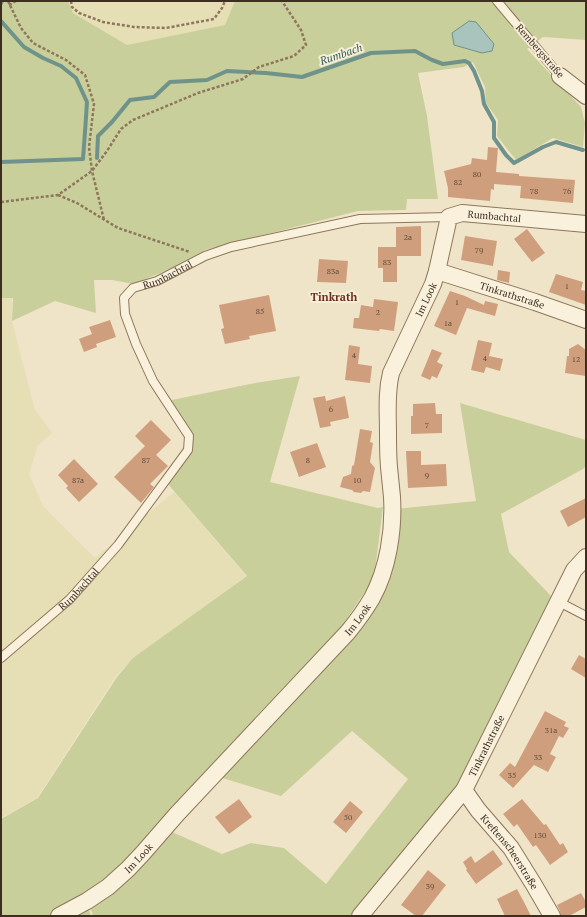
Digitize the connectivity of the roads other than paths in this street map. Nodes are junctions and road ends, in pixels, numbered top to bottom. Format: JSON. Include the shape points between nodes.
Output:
{"nodes":[{"id":1,"x":497,"y":1,"type":"edge"},
{"id":2,"x":560,"y":76,"type":"joint"},
{"id":3,"x":586,"y":96,"type":"edge"},
{"id":4,"x":449,"y":217,"type":"junction"},
{"id":5,"x":586,"y":224,"type":"edge"},
{"id":6,"x":437,"y":271,"type":"junction"},
{"id":7,"x":586,"y":320,"type":"edge"},
{"id":8,"x":586,"y":557,"type":"edge"},
{"id":9,"x":559,"y":602,"type":"junction"},
{"id":10,"x":586,"y":616,"type":"edge"},
{"id":11,"x":1,"y":658,"type":"edge"},
{"id":12,"x":464,"y":790,"type":"junction"},
{"id":13,"x":59,"y":916,"type":"edge"},
{"id":14,"x":360,"y":916,"type":"edge"},
{"id":15,"x":552,"y":916,"type":"edge"}],
"edges":[{"from":1,"to":2,"type":"lane","name":"Rembergstraße"},
{"from":2,"to":3,"type":"street","name":"Rembergstraße"},
{"from":4,"to":5,"type":"street","name":"Rumbachtal","via":[[462,213]]},
{"from":4,"to":6,"type":"street","name":"Im Look"},
{"from":4,"to":11,"type":"lane","name":"Rumbachtal","via":[[360,219],[231,247],[205,256],[157,281],[133,288],[124,298],[125,314],[153,381],[189,436],[188,450],[118,545],[70,599]]},
{"from":6,"to":7,"type":"street","name":"Tinkrathstraße"},
{"from":6,"to":13,"type":"street","name":"Im Look","via":[[388,386],[392,498],[390,544],[373,597],[348,632],[128,869],[108,887]]},
{"from":8,"to":9,"type":"street","name":"Tinkrathstraße","via":[[574,570]]},
{"from":9,"to":10,"type":"lane"},
{"from":9,"to":12,"type":"street","name":"Tinkrathstraße"},
{"from":12,"to":14,"type":"street","name":"Tinkrathstraße"},
{"from":12,"to":15,"type":"street","name":"Kreftenscheerstraße","via":[[510,848]]}]}
